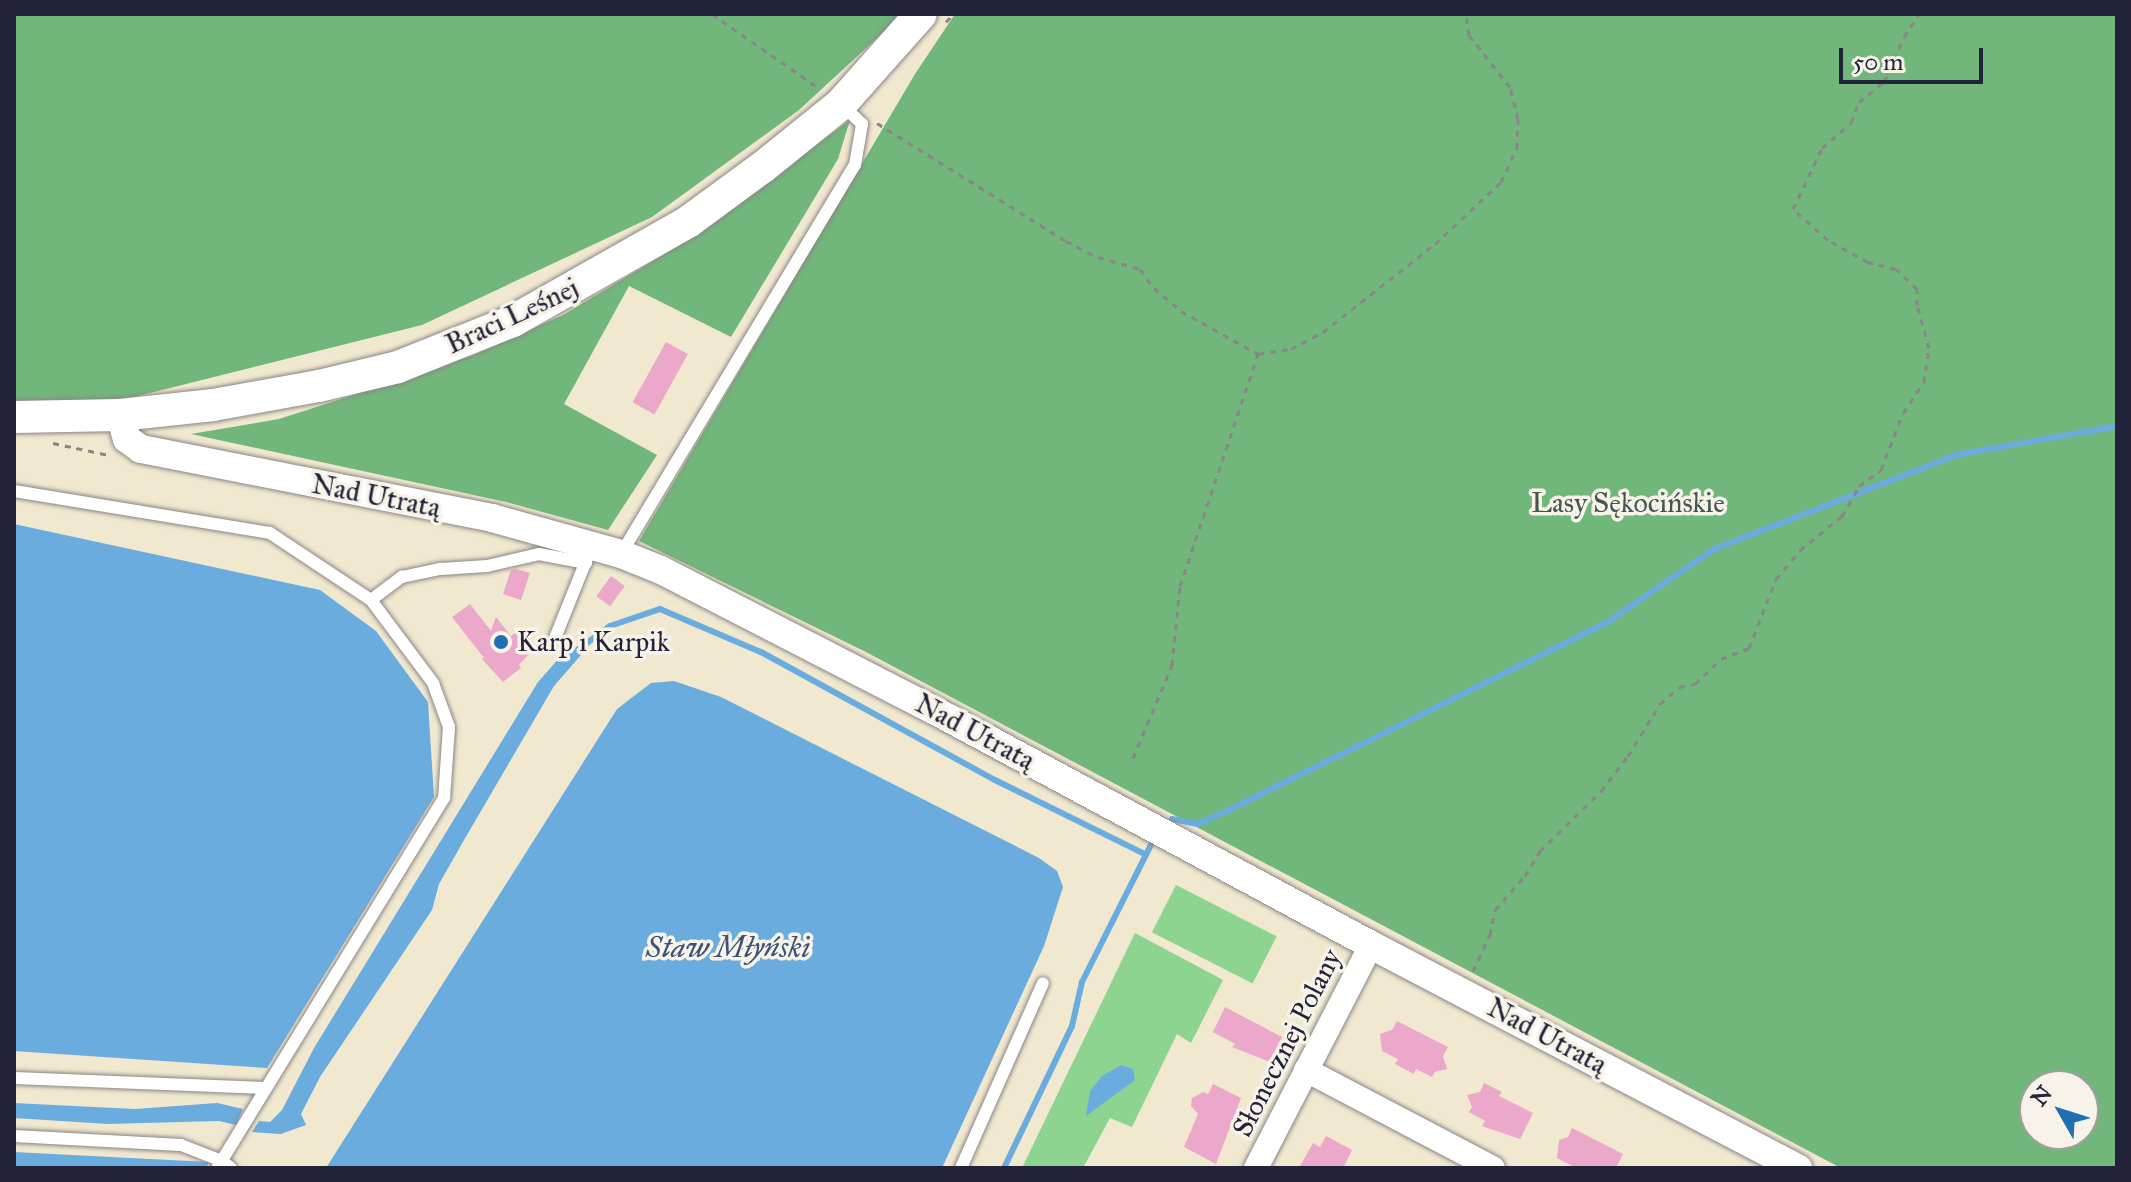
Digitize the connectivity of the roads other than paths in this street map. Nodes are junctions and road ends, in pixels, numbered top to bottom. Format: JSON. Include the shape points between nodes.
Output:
{"nodes":[{"id":1,"x":921,"y":14,"type":"edge"},
{"id":2,"x":841,"y":104,"type":"junction"},
{"id":3,"x":120,"y":415,"type":"junction"},
{"id":4,"x":14,"y":417,"type":"edge"},
{"id":5,"x":14,"y":491,"type":"edge"},
{"id":6,"x":589,"y":554,"type":"junction"},
{"id":7,"x":621,"y":554,"type":"junction"},
{"id":8,"x":371,"y":600,"type":"junction"},
{"id":9,"x":555,"y":638,"type":"dead end"},
{"id":10,"x":1371,"y":945,"type":"junction"},
{"id":11,"x":1043,"y":983,"type":"dead end"},
{"id":12,"x":1306,"y":1070,"type":"junction"},
{"id":13,"x":14,"y":1078,"type":"edge"},
{"id":14,"x":265,"y":1088,"type":"junction"},
{"id":15,"x":14,"y":1136,"type":"edge"},
{"id":16,"x":223,"y":1166,"type":"edge"},
{"id":17,"x":961,"y":1168,"type":"edge"},
{"id":18,"x":1256,"y":1168,"type":"edge"},
{"id":19,"x":1493,"y":1168,"type":"edge"},
{"id":20,"x":1798,"y":1168,"type":"edge"}],
"edges":[{"from":1,"to":2,"type":"main road","name":"Braci Leśnej"},
{"from":2,"to":3,"type":"main road","name":"Braci Leśnej","via":[[688,222],[513,321],[398,367],[319,386]]},
{"from":2,"to":7,"type":"lane","via":[[862,124],[855,165]]},
{"from":3,"to":4,"type":"main road","name":"Braci Leśnej"},
{"from":3,"to":6,"type":"street","name":"Nad Utratą","via":[[127,439],[141,449],[492,518]]},
{"from":5,"to":8,"type":"lane","via":[[270,533]]},
{"from":6,"to":7,"type":"street","name":"Nad Utratą"},
{"from":6,"to":8,"type":"lane","via":[[539,554],[402,577]]},
{"from":6,"to":9,"type":"lane"},
{"from":7,"to":10,"type":"street","name":"Nad Utratą","via":[[699,588],[930,708]]},
{"from":8,"to":14,"type":"lane","via":[[433,683],[449,727],[444,798]]},
{"from":10,"to":12,"type":"street","name":"Słonecznej Polany"},
{"from":10,"to":20,"type":"street","name":"Nad Utratą"},
{"from":11,"to":17,"type":"lane"},
{"from":12,"to":18,"type":"street","name":"Słonecznej Polany"},
{"from":12,"to":19,"type":"street"},
{"from":13,"to":14,"type":"lane"},
{"from":14,"to":16,"type":"lane"},
{"from":15,"to":16,"type":"lane","via":[[181,1145]]}]}
